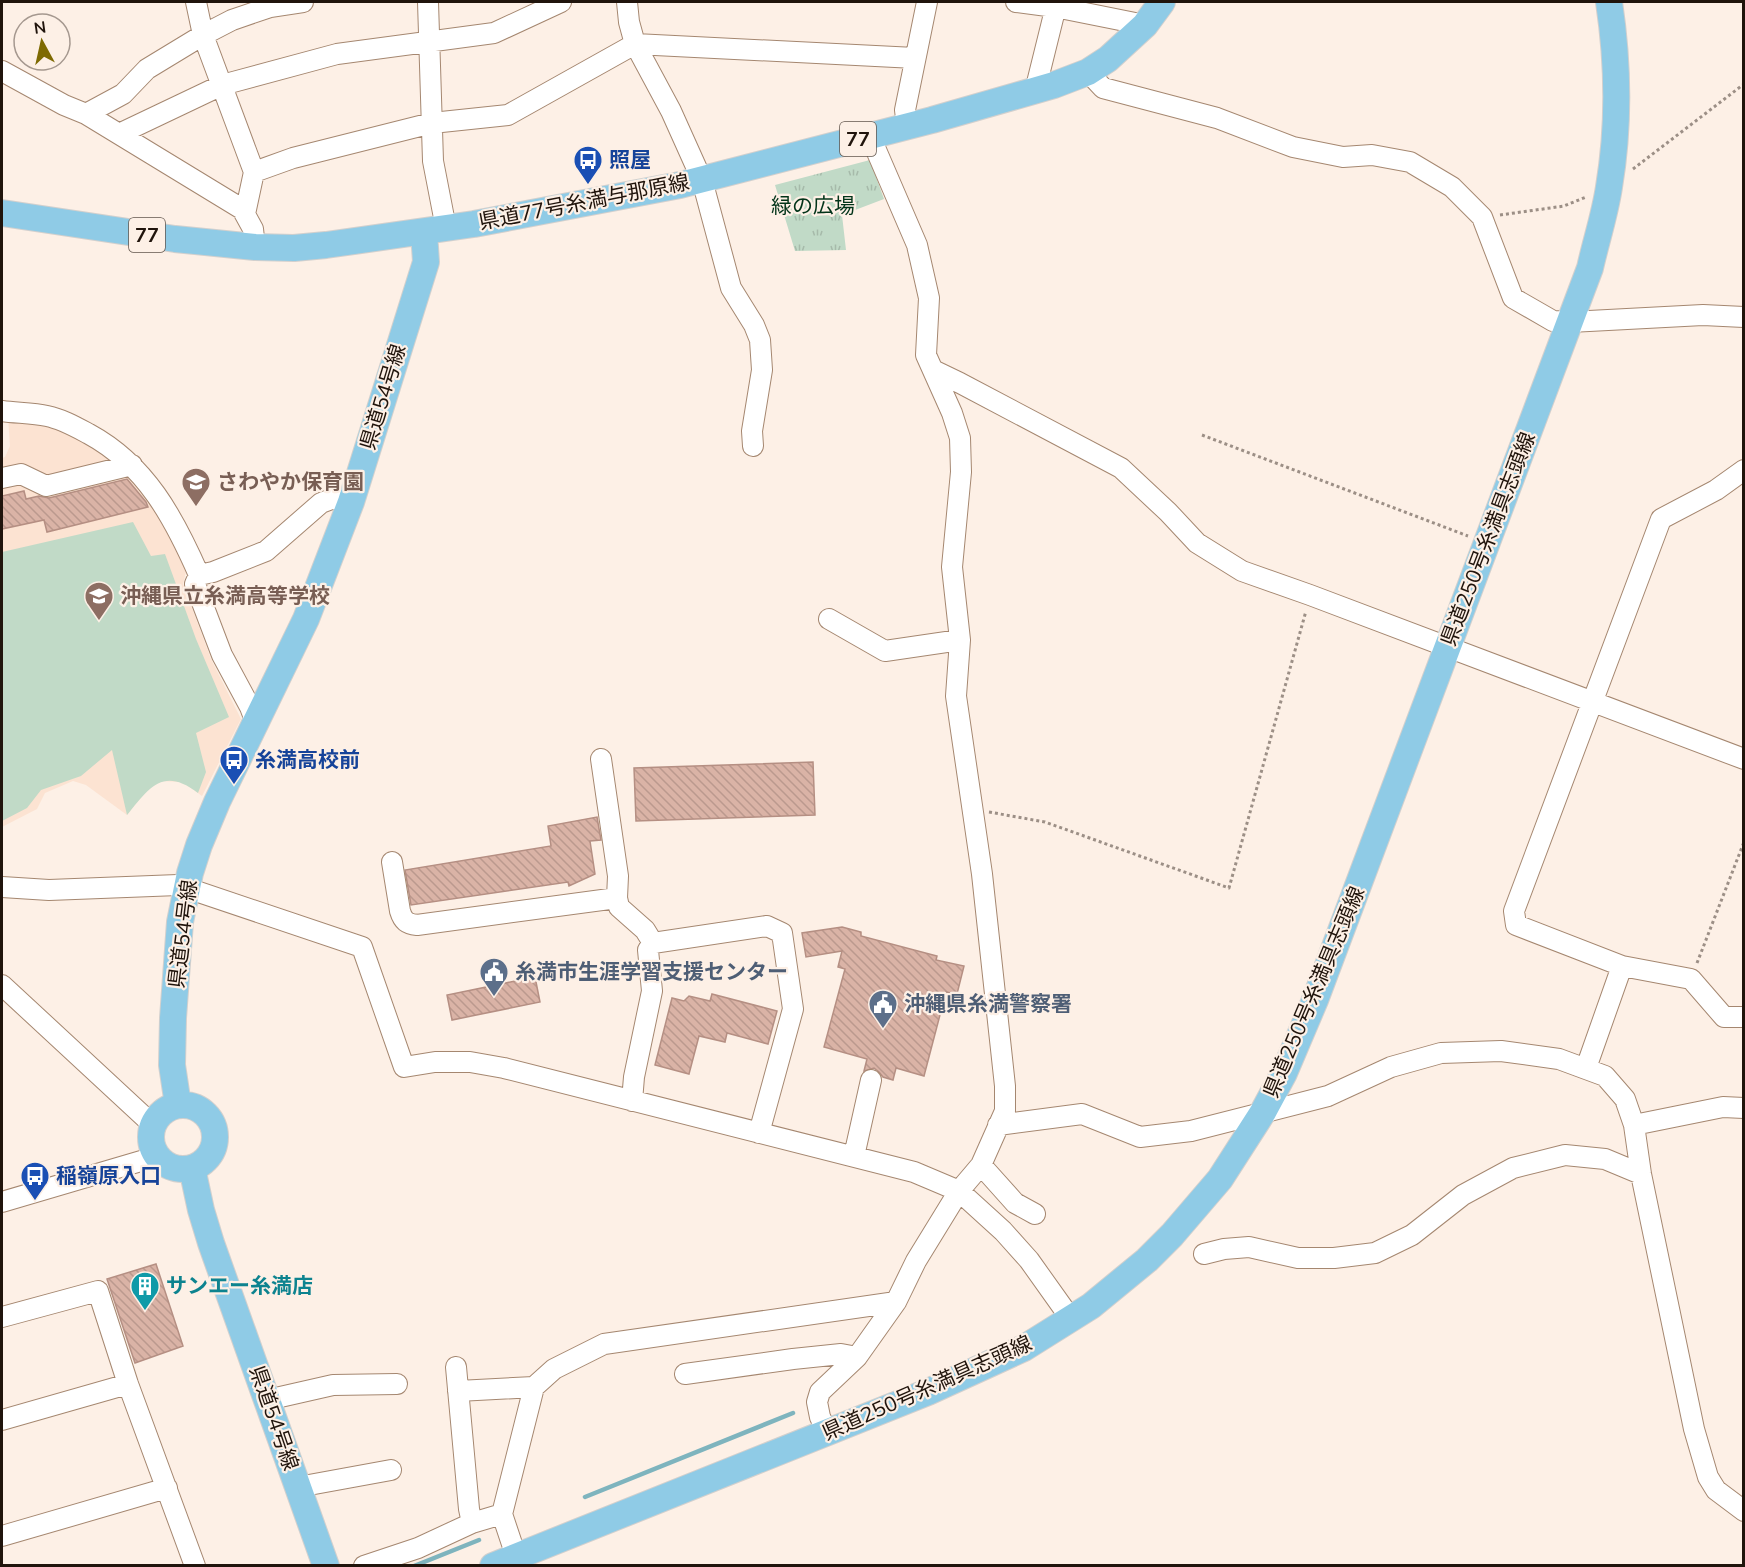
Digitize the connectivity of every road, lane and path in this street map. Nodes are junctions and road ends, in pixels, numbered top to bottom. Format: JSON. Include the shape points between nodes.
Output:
{"nodes":[{"id":1,"x":196,"y":2,"type":"edge"},
{"id":2,"x":303,"y":2,"type":"edge"},
{"id":3,"x":428,"y":2,"type":"edge"},
{"id":4,"x":561,"y":2,"type":"edge"},
{"id":5,"x":627,"y":2,"type":"edge"},
{"id":6,"x":927,"y":2,"type":"edge"},
{"id":7,"x":1016,"y":2,"type":"edge"},
{"id":8,"x":1162,"y":2,"type":"edge"},
{"id":9,"x":1609,"y":2,"type":"edge"},
{"id":10,"x":1056,"y":4,"type":"edge"},
{"id":11,"x":1145,"y":25,"type":"junction"},
{"id":12,"x":203,"y":35,"type":"junction"},
{"id":13,"x":428,"y":40,"type":"junction"},
{"id":14,"x":635,"y":44,"type":"junction"},
{"id":15,"x":915,"y":58,"type":"junction"},
{"id":16,"x":2,"y":71,"type":"edge"},
{"id":17,"x":1088,"y":72,"type":"junction"},
{"id":18,"x":222,"y":85,"type":"junction"},
{"id":19,"x":1035,"y":91,"type":"junction"},
{"id":20,"x":86,"y":114,"type":"junction"},
{"id":21,"x":432,"y":123,"type":"junction"},
{"id":22,"x":908,"y":126,"type":"junction"},
{"id":23,"x":118,"y":134,"type":"junction"},
{"id":24,"x":870,"y":136,"type":"junction"},
{"id":25,"x":254,"y":172,"type":"junction"},
{"id":26,"x":702,"y":180,"type":"junction"},
{"id":27,"x":2,"y":213,"type":"edge"},
{"id":28,"x":245,"y":214,"type":"junction"},
{"id":29,"x":435,"y":230,"type":"junction"},
{"id":30,"x":255,"y":247,"type":"junction"},
{"id":31,"x":1743,"y":317,"type":"edge"},
{"id":32,"x":1570,"y":322,"type":"junction"},
{"id":33,"x":933,"y":370,"type":"junction"},
{"id":34,"x":2,"y":411,"type":"edge"},
{"id":35,"x":1202,"y":435,"type":"dead end"},
{"id":36,"x":753,"y":446,"type":"dead end"},
{"id":37,"x":132,"y":465,"type":"junction"},
{"id":38,"x":1743,"y":470,"type":"edge"},
{"id":39,"x":2,"y":478,"type":"edge"},
{"id":40,"x":351,"y":502,"type":"junction"},
{"id":41,"x":1487,"y":543,"type":"junction"},
{"id":42,"x":199,"y":576,"type":"junction"},
{"id":43,"x":1310,"y":595,"type":"junction"},
{"id":44,"x":828,"y":619,"type":"dead end"},
{"id":45,"x":960,"y":640,"type":"junction"},
{"id":46,"x":1448,"y":647,"type":"junction"},
{"id":47,"x":1593,"y":703,"type":"junction"},
{"id":48,"x":256,"y":723,"type":"junction"},
{"id":49,"x":601,"y":759,"type":"dead end"},
{"id":50,"x":1743,"y":759,"type":"edge"},
{"id":51,"x":974,"y":810,"type":"junction"},
{"id":52,"x":1743,"y":842,"type":"edge"},
{"id":53,"x":392,"y":862,"type":"dead end"},
{"id":54,"x":2,"y":887,"type":"edge"},
{"id":55,"x":187,"y":888,"type":"junction"},
{"id":56,"x":617,"y":898,"type":"junction"},
{"id":57,"x":653,"y":943,"type":"junction"},
{"id":58,"x":1622,"y":966,"type":"junction"},
{"id":59,"x":1690,"y":979,"type":"junction"},
{"id":60,"x":2,"y":985,"type":"edge"},
{"id":61,"x":1743,"y":1017,"type":"edge"},
{"id":62,"x":1586,"y":1068,"type":"junction"},
{"id":63,"x":871,"y":1080,"type":"dead end"},
{"id":64,"x":632,"y":1101,"type":"junction"},
{"id":65,"x":178,"y":1105,"type":"junction"},
{"id":66,"x":1743,"y":1108,"type":"edge"},
{"id":67,"x":1263,"y":1112,"type":"junction"},
{"id":68,"x":153,"y":1125,"type":"junction"},
{"id":69,"x":998,"y":1125,"type":"junction"},
{"id":70,"x":1634,"y":1125,"type":"junction"},
{"id":71,"x":759,"y":1133,"type":"junction"},
{"id":72,"x":158,"y":1156,"type":"junction"},
{"id":73,"x":854,"y":1156,"type":"junction"},
{"id":74,"x":981,"y":1166,"type":"junction"},
{"id":75,"x":192,"y":1168,"type":"junction"},
{"id":76,"x":1641,"y":1174,"type":"junction"},
{"id":77,"x":959,"y":1191,"type":"junction"},
{"id":78,"x":2,"y":1202,"type":"edge"},
{"id":79,"x":1035,"y":1214,"type":"dead end"},
{"id":80,"x":1204,"y":1254,"type":"dead end"},
{"id":81,"x":896,"y":1302,"type":"junction"},
{"id":82,"x":2,"y":1317,"type":"edge"},
{"id":83,"x":1071,"y":1319,"type":"junction"},
{"id":84,"x":857,"y":1357,"type":"junction"},
{"id":85,"x":456,"y":1367,"type":"dead end"},
{"id":86,"x":685,"y":1374,"type":"dead end"},
{"id":87,"x":128,"y":1384,"type":"junction"},
{"id":88,"x":397,"y":1384,"type":"dead end"},
{"id":89,"x":534,"y":1387,"type":"junction"},
{"id":90,"x":458,"y":1391,"type":"junction"},
{"id":91,"x":267,"y":1400,"type":"junction"},
{"id":92,"x":2,"y":1420,"type":"edge"},
{"id":93,"x":827,"y":1432,"type":"junction"},
{"id":94,"x":392,"y":1470,"type":"dead end"},
{"id":95,"x":298,"y":1487,"type":"junction"},
{"id":96,"x":167,"y":1488,"type":"junction"},
{"id":97,"x":1743,"y":1511,"type":"edge"},
{"id":98,"x":502,"y":1514,"type":"junction"},
{"id":99,"x":472,"y":1523,"type":"junction"},
{"id":100,"x":2,"y":1536,"type":"edge"},
{"id":101,"x":505,"y":1561,"type":"edge"},
{"id":102,"x":195,"y":1566,"type":"edge"},
{"id":103,"x":326,"y":1566,"type":"edge"},
{"id":104,"x":364,"y":1566,"type":"edge"}],
"edges":[{"from":1,"to":12,"type":"street"},
{"from":2,"to":12,"type":"street","via":[[270,7]]},
{"from":3,"to":13,"type":"street"},
{"from":4,"to":13,"type":"street","via":[[494,33]]},
{"from":5,"to":14,"type":"street"},
{"from":6,"to":15,"type":"street"},
{"from":7,"to":10,"type":"street"},
{"from":8,"to":11,"type":"main road","name":"県道77号糸満与那原線","number":"77"},
{"from":9,"to":32,"type":"main road","name":"県道250号糸満具志頭線","via":[[1615,69],[1609,187],[1590,268]]},
{"from":10,"to":11,"type":"street"},
{"from":10,"to":19,"type":"street"},
{"from":11,"to":17,"type":"main road","name":"県道77号糸満与那原線","number":"77"},
{"from":12,"to":18,"type":"street"},
{"from":12,"to":20,"type":"street","via":[[147,69],[123,94]]},
{"from":13,"to":18,"type":"street","via":[[337,54]]},
{"from":13,"to":21,"type":"street"},
{"from":14,"to":15,"type":"street"},
{"from":14,"to":21,"type":"street","via":[[508,115]]},
{"from":14,"to":26,"type":"street"},
{"from":15,"to":22,"type":"street","via":[[904,110]]},
{"from":16,"to":20,"type":"street"},
{"from":17,"to":19,"type":"main road","name":"県道77号糸満与那原線","number":"77"},
{"from":17,"to":32,"type":"street","via":[[1103,88],[1217,117],[1293,147],[1343,157],[1372,155],[1410,162],[1452,187],[1482,217],[1513,298],[1553,321]]},
{"from":18,"to":23,"type":"street"},
{"from":18,"to":25,"type":"street"},
{"from":19,"to":22,"type":"main road","name":"県道77号糸満与那原線","number":"77"},
{"from":20,"to":23,"type":"street"},
{"from":21,"to":25,"type":"street","via":[[293,158]]},
{"from":21,"to":29,"type":"street"},
{"from":22,"to":24,"type":"main road","name":"県道77号糸満与那原線","number":"77"},
{"from":23,"to":28,"type":"street"},
{"from":24,"to":26,"type":"main road","name":"県道77号糸満与那原線","number":"77"},
{"from":24,"to":33,"type":"street","via":[[916,245],[929,298],[926,355]]},
{"from":25,"to":28,"type":"street"},
{"from":26,"to":29,"type":"main road","name":"県道77号糸満与那原線","number":"77"},
{"from":26,"to":36,"type":"street","via":[[731,288],[760,340],[762,370]]},
{"from":27,"to":30,"type":"main road","name":"県道77号糸満与那原線","number":"77"},
{"from":28,"to":30,"type":"street","via":[[253,228]]},
{"from":29,"to":30,"type":"main road","name":"県道77号糸満与那原線","number":"77","via":[[315,246]]},
{"from":29,"to":40,"type":"main road","name":"県道54号線"},
{"from":31,"to":32,"type":"street","via":[[1703,315]]},
{"from":32,"to":41,"type":"main road","name":"県道250号糸満具志頭線"},
{"from":33,"to":43,"type":"street","via":[[1120,468],[1197,543],[1242,571]]},
{"from":33,"to":45,"type":"street","via":[[960,438],[961,472],[952,567]]},
{"from":34,"to":37,"type":"street","via":[[47,416],[74,426],[111,446]]},
{"from":35,"to":41,"type":"path"},
{"from":37,"to":39,"type":"street","via":[[46,486],[21,474]]},
{"from":37,"to":42,"type":"street","via":[[165,507]]},
{"from":38,"to":47,"type":"street","via":[[1716,490],[1661,519]]},
{"from":40,"to":42,"type":"street","via":[[334,498],[321,503],[266,551]]},
{"from":40,"to":48,"type":"main road","name":"県道54号線","via":[[306,619]]},
{"from":41,"to":46,"type":"main road","name":"県道250号糸満具志頭線"},
{"from":42,"to":48,"type":"street","via":[[195,584],[222,656]]},
{"from":43,"to":46,"type":"street"},
{"from":43,"to":51,"type":"path","via":[[1229,888],[1045,822]]},
{"from":44,"to":45,"type":"street","via":[[885,651]]},
{"from":45,"to":51,"type":"street","via":[[956,696]]},
{"from":46,"to":47,"type":"street"},
{"from":46,"to":67,"type":"main road","name":"県道250号糸満具志頭線","via":[[1315,1000]]},
{"from":47,"to":50,"type":"street"},
{"from":47,"to":58,"type":"street","via":[[1514,911],[1516,925]]},
{"from":48,"to":55,"type":"main road","name":"県道54号線","via":[[199,845]]},
{"from":49,"to":56,"type":"street","via":[[618,876]]},
{"from":51,"to":69,"type":"street","via":[[1005,1086],[1005,1111]]},
{"from":52,"to":59,"type":"path"},
{"from":53,"to":56,"type":"street","via":[[400,911],[408,924]]},
{"from":54,"to":55,"type":"street"},
{"from":55,"to":64,"type":"street","via":[[362,947],[404,1067],[470,1062]]},
{"from":55,"to":65,"type":"main road","name":"県道54号線","via":[[179,929],[173,1018],[172,1065]]},
{"from":56,"to":57,"type":"street","via":[[619,907],[645,930]]},
{"from":57,"to":64,"type":"street","via":[[648,950],[652,992]]},
{"from":57,"to":71,"type":"street","via":[[767,926],[782,933],[793,1009]]},
{"from":58,"to":59,"type":"street"},
{"from":58,"to":62,"type":"street"},
{"from":59,"to":61,"type":"street","via":[[1724,1017]]},
{"from":60,"to":68,"type":"street"},
{"from":62,"to":67,"type":"street","via":[[1559,1059],[1501,1050],[1441,1053],[1391,1067],[1328,1095]]},
{"from":62,"to":70,"type":"street","via":[[1605,1076],[1625,1099]]},
{"from":63,"to":73,"type":"street"},
{"from":64,"to":71,"type":"street"},
{"from":65,"to":68,"type":"main road","via":[[167,1109]]},
{"from":65,"to":75,"type":"main road","via":[[199,1108],[208,1115],[216,1135],[210,1156]]},
{"from":66,"to":70,"type":"street","via":[[1723,1107]]},
{"from":67,"to":69,"type":"street","via":[[1191,1131],[1140,1137],[1082,1114]]},
{"from":67,"to":83,"type":"main road","name":"県道250号糸満具志頭線","via":[[1220,1179],[1172,1235],[1147,1260]]},
{"from":68,"to":72,"type":"main road","via":[[151,1136]]},
{"from":69,"to":74,"type":"street"},
{"from":70,"to":76,"type":"street"},
{"from":71,"to":73,"type":"street"},
{"from":72,"to":75,"type":"main road","via":[[173,1167]]},
{"from":72,"to":78,"type":"street"},
{"from":73,"to":77,"type":"street","via":[[914,1172]]},
{"from":74,"to":77,"type":"street"},
{"from":74,"to":79,"type":"street","via":[[1015,1203]]},
{"from":75,"to":91,"type":"main road","name":"県道54号線","via":[[211,1243]]},
{"from":76,"to":80,"type":"street","via":[[1605,1159],[1565,1155],[1513,1168],[1463,1195],[1412,1235],[1375,1253],[1298,1258],[1249,1247]]},
{"from":76,"to":97,"type":"street","via":[[1694,1429],[1708,1477],[1716,1490]]},
{"from":77,"to":81,"type":"street"},
{"from":77,"to":83,"type":"street","via":[[1029,1260]]},
{"from":81,"to":84,"type":"street"},
{"from":81,"to":89,"type":"street","via":[[604,1344],[554,1369]]},
{"from":82,"to":87,"type":"street","via":[[98,1291]]},
{"from":83,"to":93,"type":"main road","name":"県道250号糸満具志頭線","via":[[1024,1348]]},
{"from":84,"to":86,"type":"street","via":[[841,1354]]},
{"from":84,"to":93,"type":"street","via":[[820,1392],[817,1402]]},
{"from":85,"to":90,"type":"street"},
{"from":87,"to":92,"type":"street"},
{"from":87,"to":96,"type":"street"},
{"from":88,"to":91,"type":"street","via":[[333,1385]]},
{"from":89,"to":90,"type":"street"},
{"from":89,"to":98,"type":"street"},
{"from":90,"to":99,"type":"street"},
{"from":91,"to":95,"type":"main road","name":"県道54号線"},
{"from":93,"to":101,"type":"main road","name":"県道250号糸満具志頭線"},
{"from":94,"to":95,"type":"street"},
{"from":95,"to":103,"type":"main road","name":"県道54号線"},
{"from":96,"to":100,"type":"street"},
{"from":96,"to":102,"type":"street"},
{"from":98,"to":99,"type":"street"},
{"from":98,"to":101,"type":"street"},
{"from":99,"to":104,"type":"street","via":[[418,1548]]}]}
